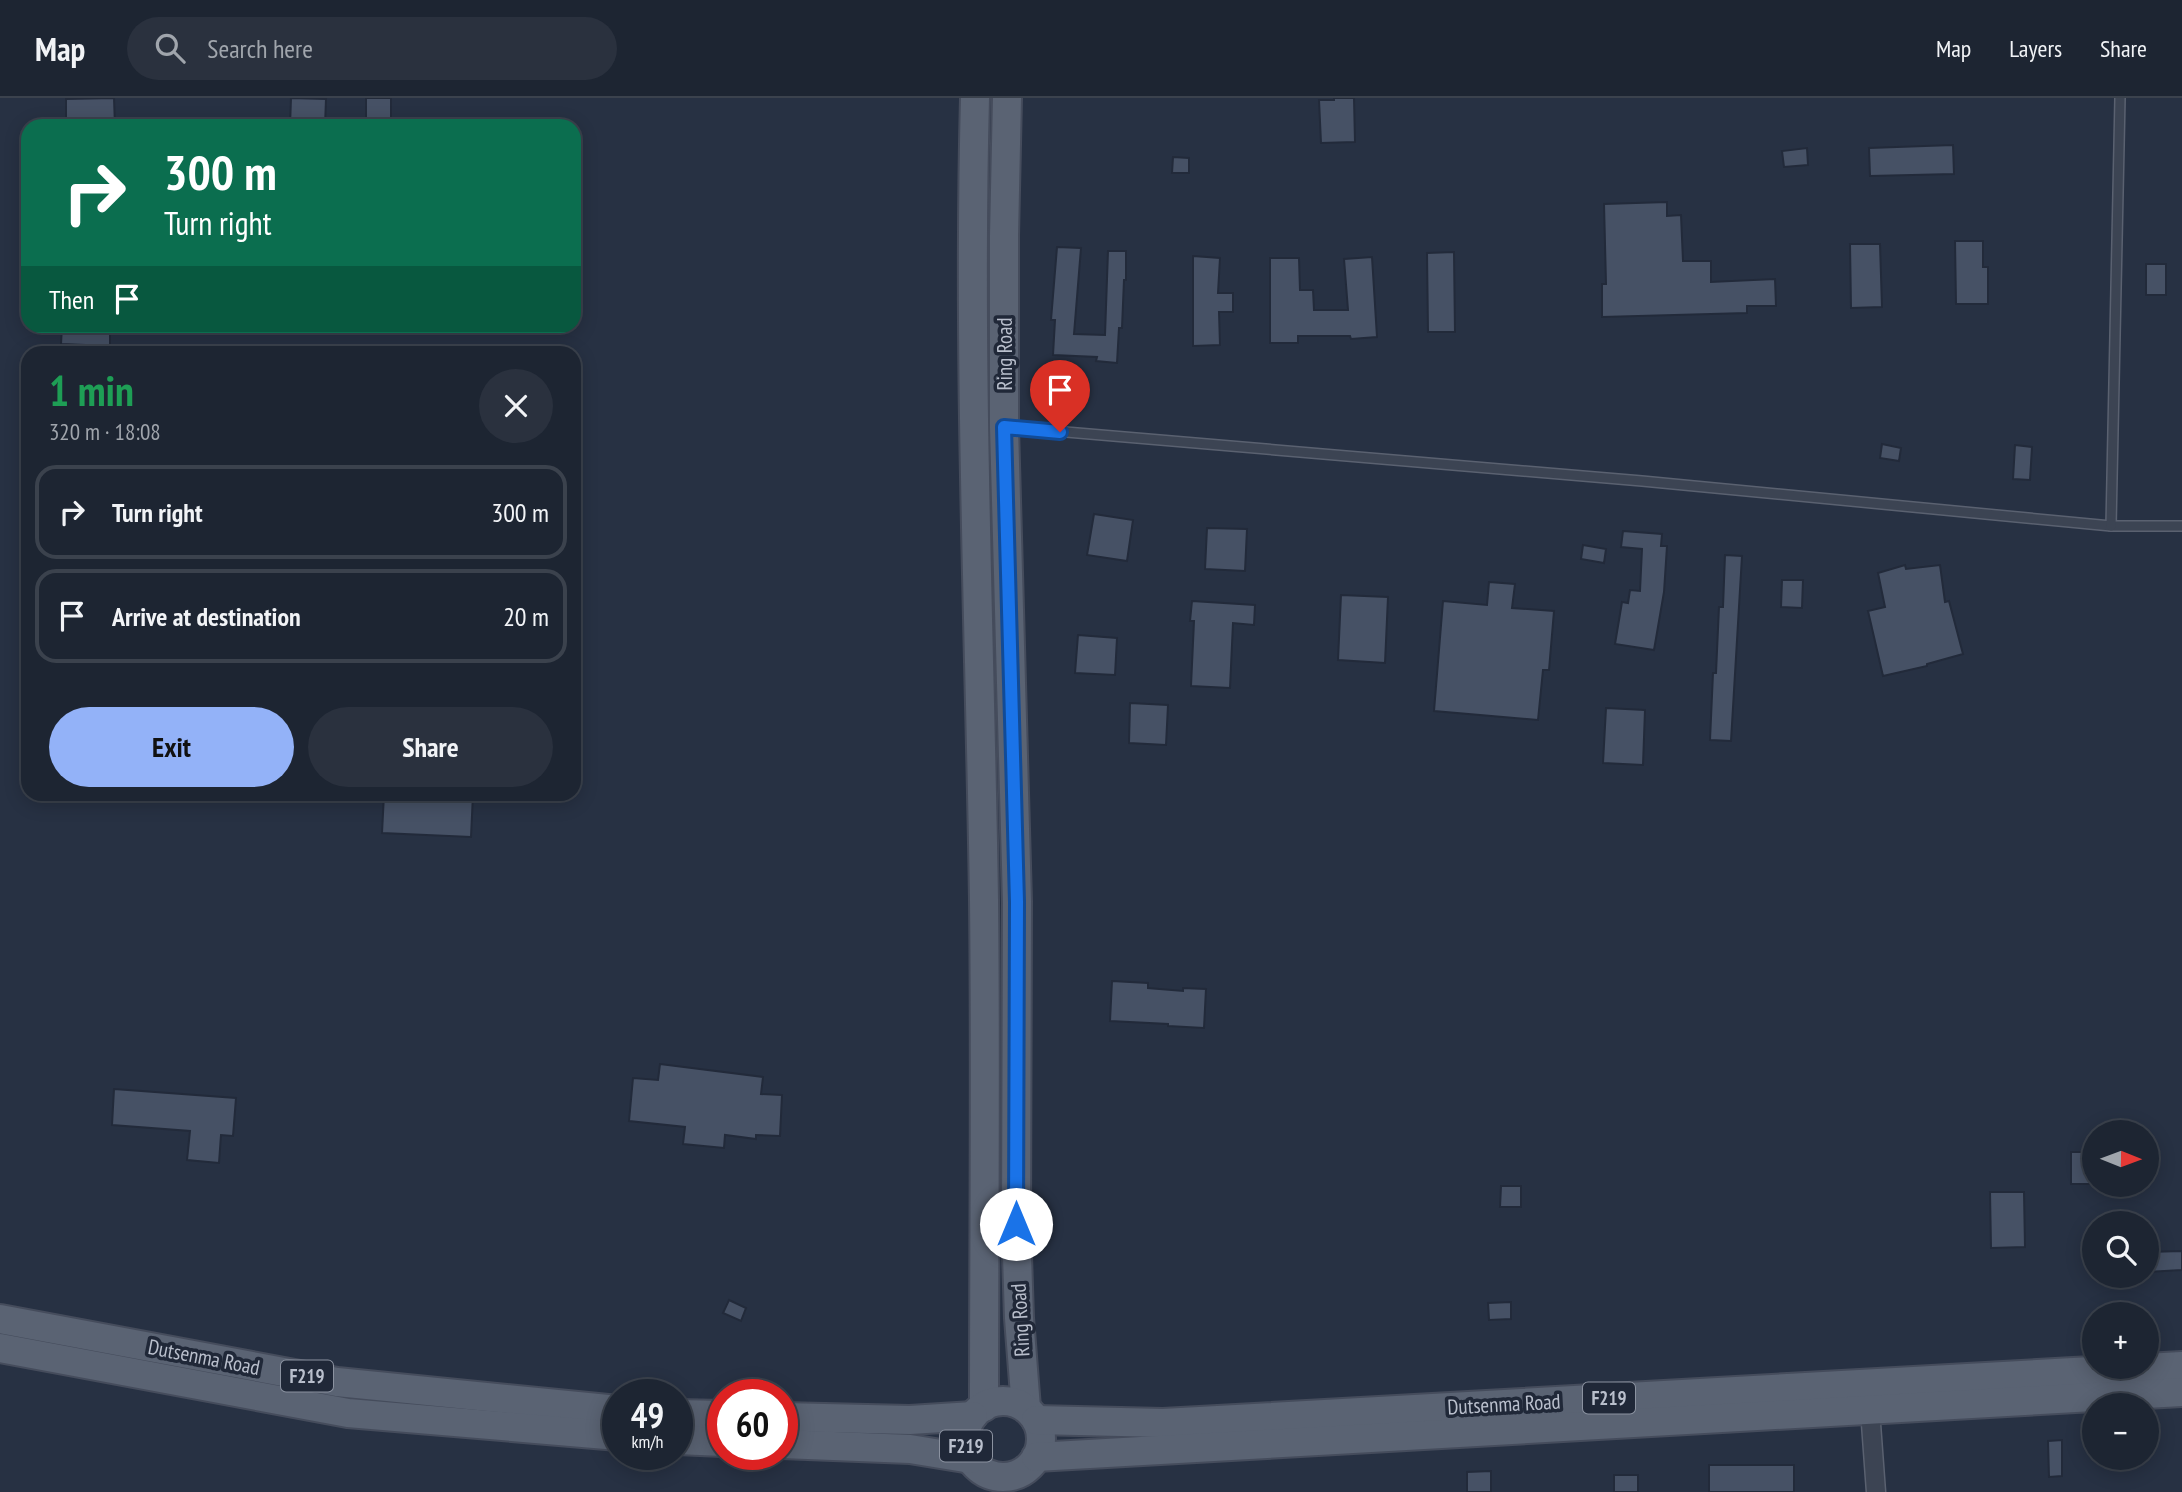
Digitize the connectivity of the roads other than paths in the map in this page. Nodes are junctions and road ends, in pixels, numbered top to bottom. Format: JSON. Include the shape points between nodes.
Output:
{"nodes":[{"id":1,"x":975,"y":98,"type":"edge"},
{"id":2,"x":1007,"y":98,"type":"edge"},
{"id":3,"x":2120,"y":98,"type":"edge"},
{"id":4,"x":989,"y":427,"type":"junction"},
{"id":5,"x":2111,"y":526,"type":"junction"},
{"id":6,"x":2182,"y":526,"type":"edge"},
{"id":7,"x":0,"y":1319,"type":"edge"},
{"id":8,"x":0,"y":1348,"type":"edge"},
{"id":9,"x":2182,"y":1366,"type":"edge"},
{"id":10,"x":2182,"y":1392,"type":"edge"},
{"id":11,"x":602,"y":1408,"type":"edge"},
{"id":12,"x":1870,"y":1410,"type":"junction"},
{"id":13,"x":978,"y":1412,"type":"junction"},
{"id":14,"x":1031,"y":1414,"type":"junction"},
{"id":15,"x":798,"y":1417,"type":"edge"},
{"id":16,"x":602,"y":1435,"type":"edge"},
{"id":17,"x":798,"y":1445,"type":"edge"},
{"id":18,"x":971,"y":1459,"type":"junction"},
{"id":19,"x":1014,"y":1478,"type":"edge"},
{"id":20,"x":1876,"y":1492,"type":"edge"}],
"edges":[{"from":1,"to":4,"type":"main road","via":[[971,236]]},
{"from":2,"to":4,"type":"main road","name":"Ring Road","via":[[1004,236]]},
{"from":3,"to":5,"type":"lane"},
{"from":4,"to":5,"type":"lane","via":[[1642,481]]},
{"from":4,"to":13,"type":"main road"},
{"from":4,"to":14,"type":"main road","name":"Ring Road","via":[[1017,902],[1019,1318]]},
{"from":5,"to":6,"type":"lane"},
{"from":7,"to":11,"type":"main road","name":"Dutsenma Road","number":"F219","via":[[337,1382]]},
{"from":8,"to":16,"type":"main road","name":"Dutsenma Road","number":"F219","via":[[348,1413]]},
{"from":9,"to":14,"type":"main road","name":"Dutsenma Road","number":"F219","via":[[1163,1423]]},
{"from":10,"to":12,"type":"main road","name":"Dutsenma Road","number":"F219"},
{"from":12,"to":19,"type":"main road","name":"Dutsenma Road","number":"F219"},
{"from":12,"to":20,"type":"street"},
{"from":13,"to":14,"type":"main road","number":"F219","via":[[998,1401],[1012,1402]]},
{"from":13,"to":15,"type":"main road","number":"F219","via":[[909,1420]]},
{"from":13,"to":18,"type":"main road","number":"F219","via":[[966,1430]]},
{"from":14,"to":19,"type":"main road","via":[[1041,1445]]},
{"from":17,"to":18,"type":"main road","number":"F219","via":[[910,1449]]},
{"from":18,"to":19,"type":"main road","number":"F219","via":[[981,1470]]}]}
